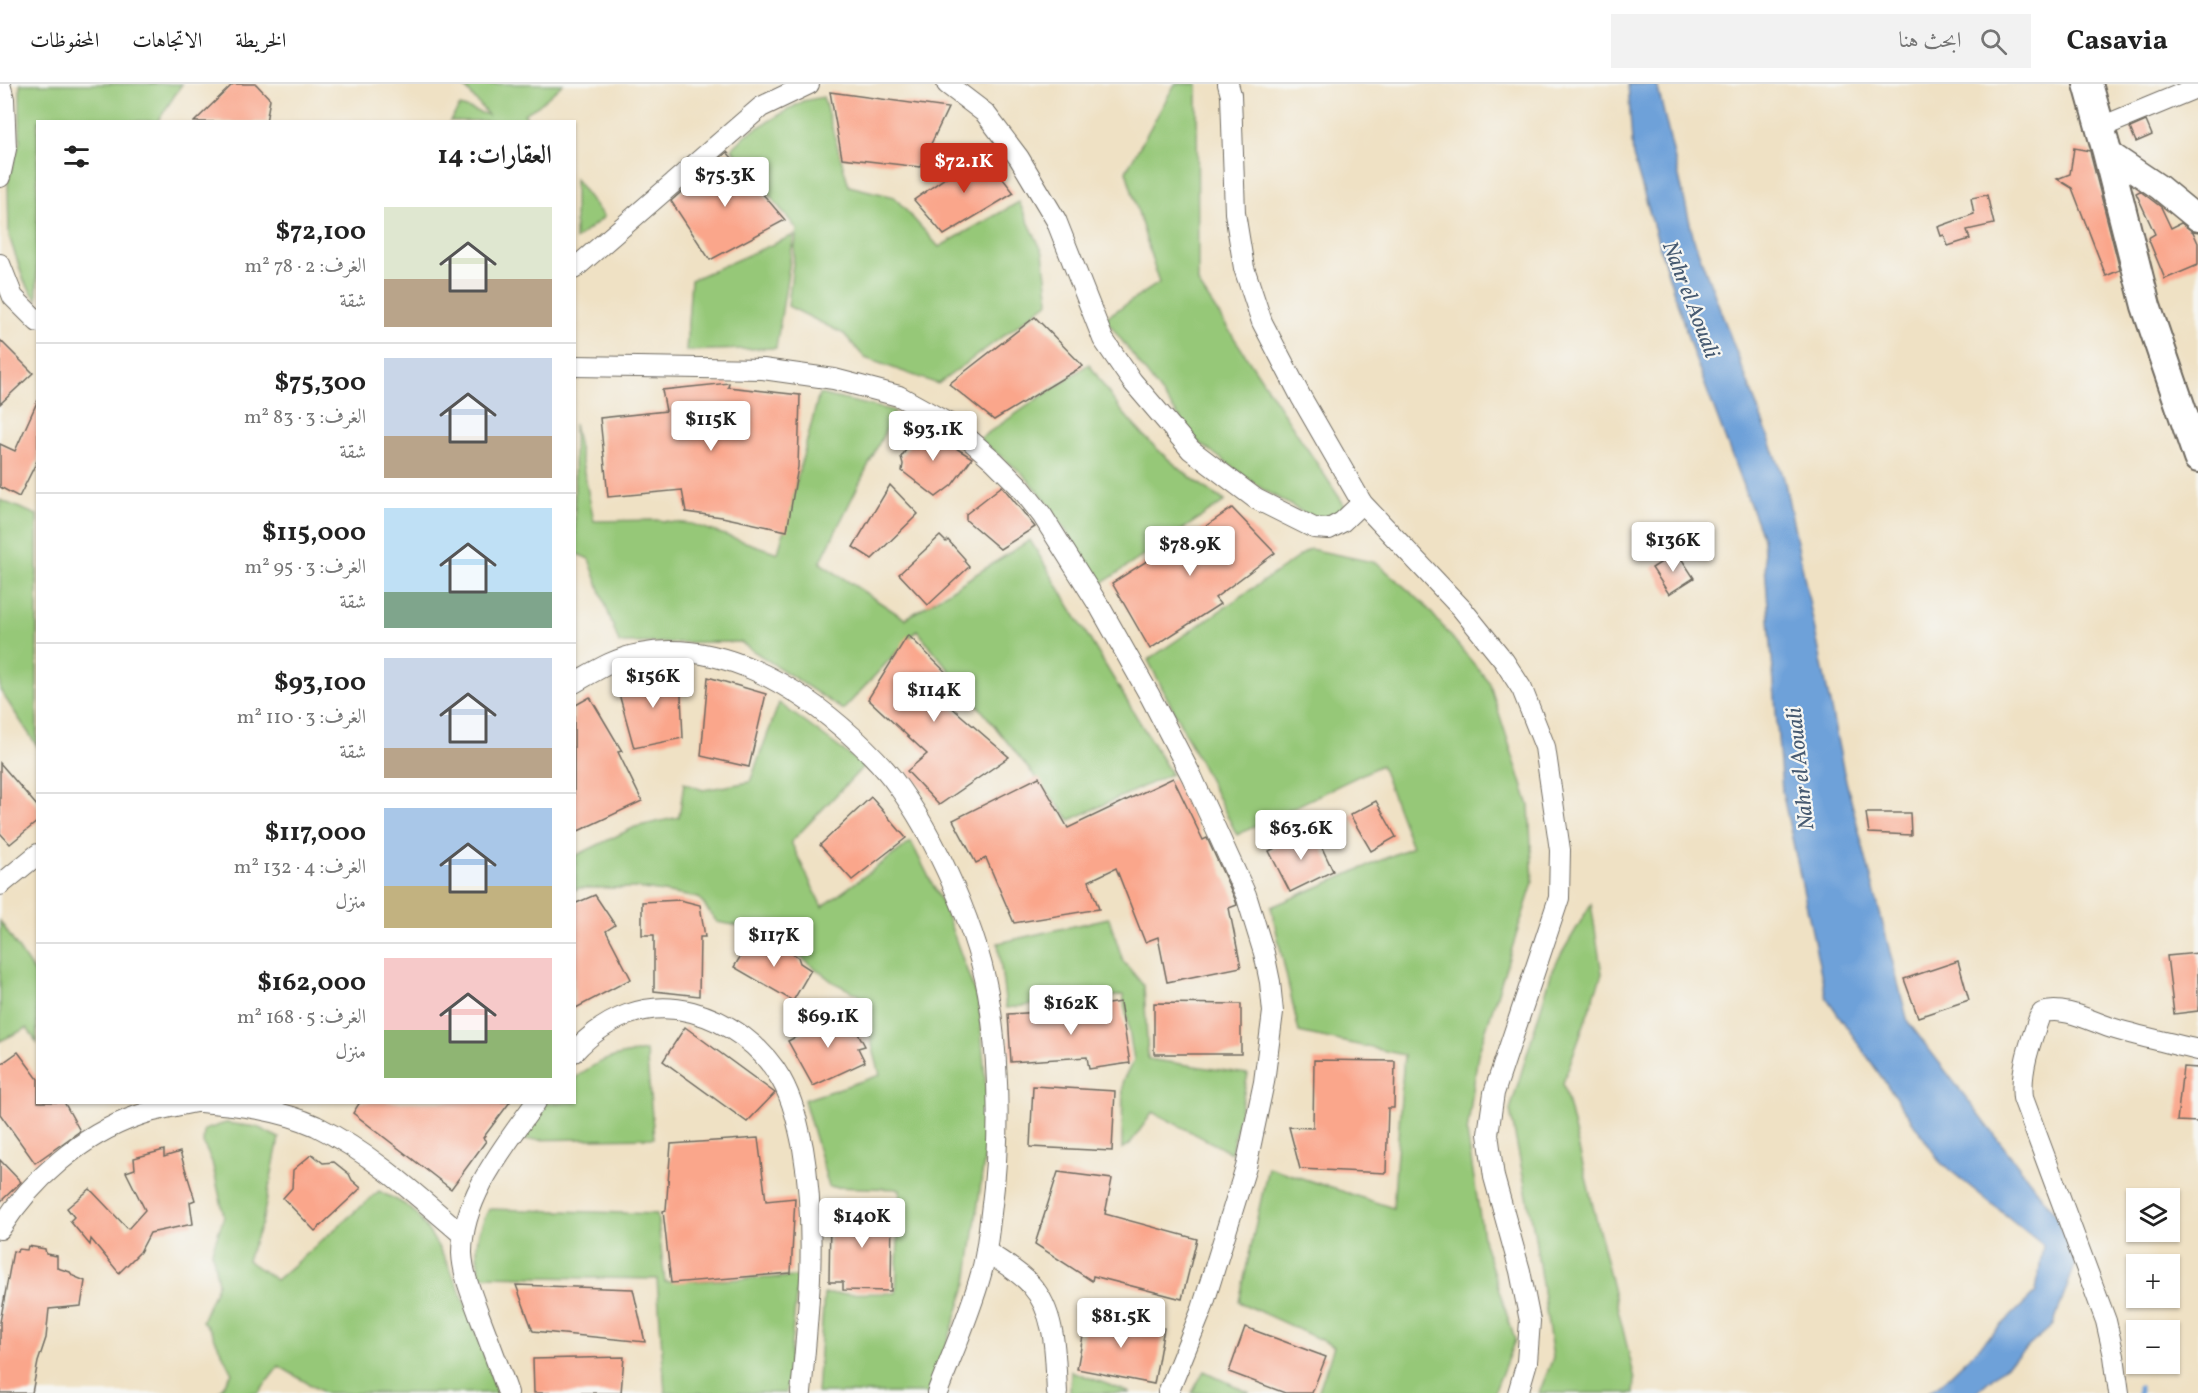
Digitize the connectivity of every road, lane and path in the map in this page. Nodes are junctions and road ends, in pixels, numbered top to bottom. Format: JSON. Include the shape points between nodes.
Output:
{"nodes":[{"id":1,"x":0,"y":84,"type":"edge"},
{"id":2,"x":809,"y":84,"type":"edge"},
{"id":3,"x":947,"y":84,"type":"edge"},
{"id":4,"x":1228,"y":84,"type":"edge"},
{"id":5,"x":2088,"y":84,"type":"edge"},
{"id":6,"x":2198,"y":87,"type":"edge"},
{"id":7,"x":2103,"y":140,"type":"junction"},
{"id":8,"x":0,"y":177,"type":"edge"},
{"id":9,"x":2198,"y":219,"type":"edge"},
{"id":10,"x":0,"y":264,"type":"edge"},
{"id":11,"x":576,"y":267,"type":"edge"},
{"id":12,"x":36,"y":320,"type":"edge"},
{"id":13,"x":576,"y":366,"type":"edge"},
{"id":14,"x":2198,"y":458,"type":"edge"},
{"id":15,"x":1362,"y":503,"type":"junction"},
{"id":16,"x":576,"y":682,"type":"edge"},
{"id":17,"x":36,"y":856,"type":"edge"},
{"id":18,"x":0,"y":885,"type":"edge"},
{"id":19,"x":576,"y":1050,"type":"edge"},
{"id":20,"x":2198,"y":1050,"type":"edge"},
{"id":21,"x":185,"y":1104,"type":"edge"},
{"id":22,"x":224,"y":1104,"type":"edge"},
{"id":23,"x":535,"y":1104,"type":"edge"},
{"id":24,"x":0,"y":1229,"type":"edge"},
{"id":25,"x":463,"y":1235,"type":"junction"},
{"id":26,"x":986,"y":1251,"type":"junction"},
{"id":27,"x":508,"y":1393,"type":"edge"},
{"id":28,"x":801,"y":1393,"type":"edge"},
{"id":29,"x":937,"y":1393,"type":"edge"},
{"id":30,"x":1058,"y":1393,"type":"edge"},
{"id":31,"x":1168,"y":1393,"type":"edge"},
{"id":32,"x":1518,"y":1393,"type":"edge"},
{"id":33,"x":2119,"y":1393,"type":"edge"}],
"edges":[{"from":1,"to":8,"type":"street","via":[[6,149]]},
{"from":2,"to":11,"type":"street","via":[[761,107]]},
{"from":3,"to":15,"type":"street","via":[[985,113],[1019,158],[1056,220],[1103,339],[1132,381],[1191,450],[1256,499],[1314,528],[1329,529]]},
{"from":4,"to":15,"type":"street","via":[[1236,213],[1247,281],[1262,322]]},
{"from":5,"to":7,"type":"main road"},
{"from":6,"to":7,"type":"street"},
{"from":7,"to":9,"type":"street"},
{"from":7,"to":14,"type":"main road","via":[[2146,306]]},
{"from":10,"to":12,"type":"street","via":[[13,297]]},
{"from":13,"to":31,"type":"street","via":[[763,369],[834,379],[899,396],[955,427],[1019,486],[1042,514],[1107,619],[1192,777],[1246,895],[1264,953],[1273,1012],[1264,1082],[1243,1177],[1202,1309]]},
{"from":15,"to":32,"type":"street","via":[[1462,609],[1504,661],[1535,717],[1552,782],[1560,850],[1559,898],[1494,1093],[1488,1134],[1494,1178],[1530,1321],[1527,1362]]},
{"from":16,"to":26,"type":"street","via":[[608,664],[637,654],[668,650],[739,664],[779,680],[808,700],[864,747],[897,784],[948,875],[976,943],[990,1003],[998,1146]]},
{"from":17,"to":18,"type":"street"},
{"from":19,"to":28,"type":"street","via":[[600,1028],[636,1011],[682,1009],[706,1016],[749,1040],[780,1078],[798,1125],[809,1192],[811,1273]]},
{"from":20,"to":33,"type":"street","via":[[2048,1011],[2039,1018],[2025,1066],[2023,1098],[2106,1321]]},
{"from":21,"to":24,"type":"street","via":[[136,1116],[87,1142],[31,1189]]},
{"from":22,"to":25,"type":"street","via":[[315,1126],[386,1170]]},
{"from":23,"to":25,"type":"street","via":[[490,1169]]},
{"from":25,"to":27,"type":"street","via":[[466,1278]]},
{"from":26,"to":29,"type":"street"},
{"from":26,"to":30,"type":"street","via":[[1026,1280],[1043,1302],[1054,1340]]}]}
